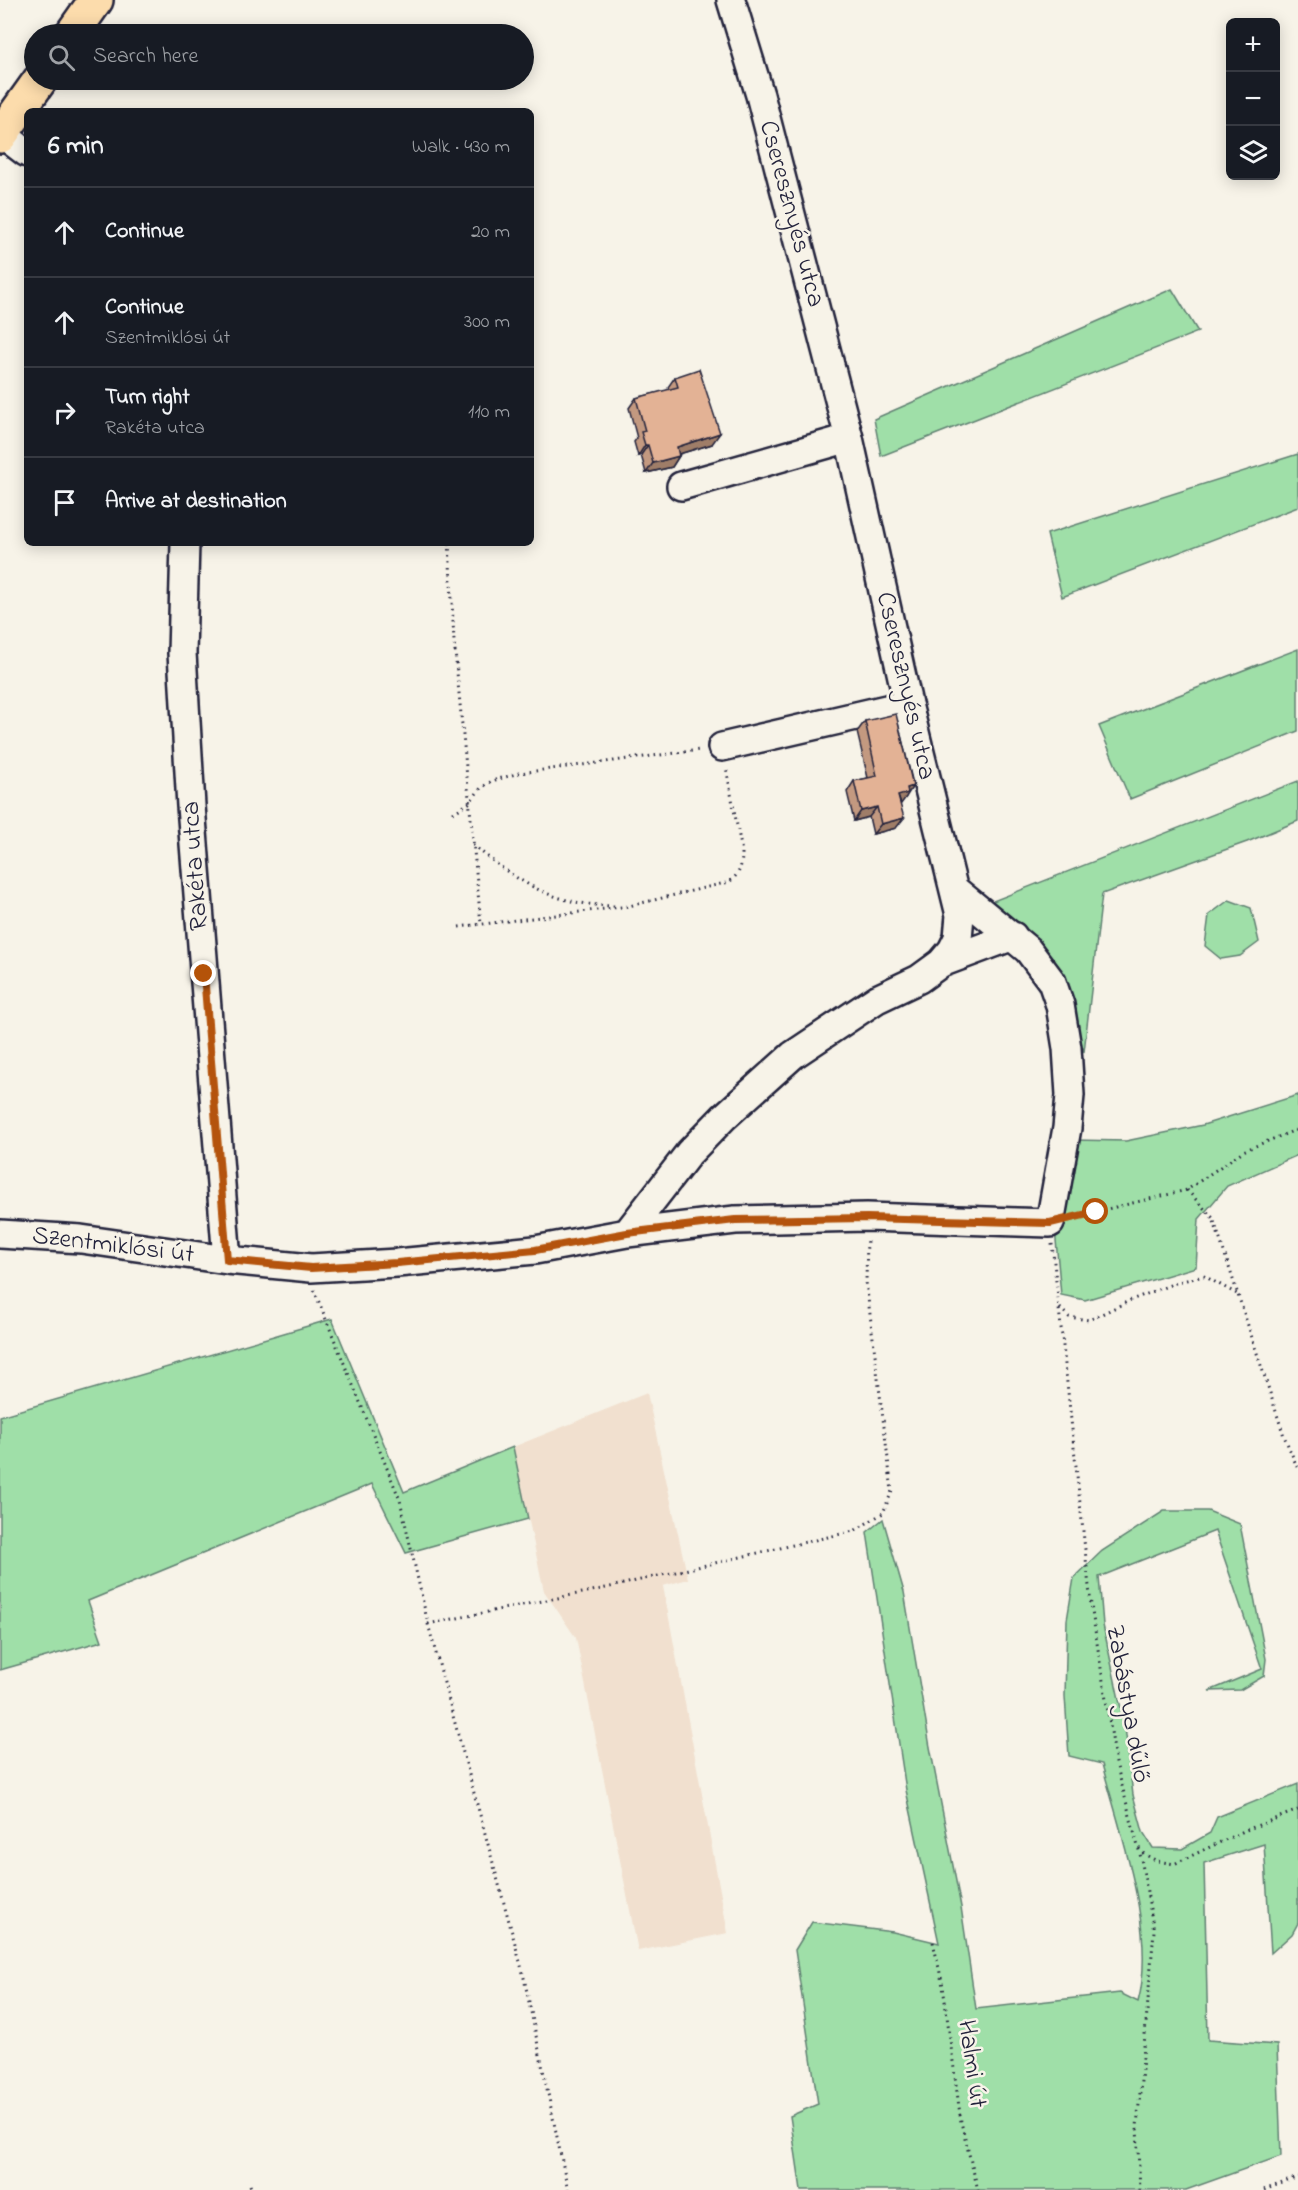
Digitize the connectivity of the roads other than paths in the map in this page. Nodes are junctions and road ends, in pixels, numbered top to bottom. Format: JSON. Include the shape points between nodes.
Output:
{"nodes":[{"id":1,"x":96,"y":0,"type":"edge"},
{"id":2,"x":731,"y":0,"type":"edge"},
{"id":3,"x":79,"y":24,"type":"edge"},
{"id":4,"x":35,"y":90,"type":"edge"},
{"id":5,"x":26,"y":108,"type":"edge"},
{"id":6,"x":24,"y":113,"type":"edge"},
{"id":7,"x":10,"y":141,"type":"edge"},
{"id":8,"x":849,"y":438,"type":"junction"},
{"id":9,"x":681,"y":486,"type":"dead end"},
{"id":10,"x":185,"y":546,"type":"edge"},
{"id":11,"x":908,"y":704,"type":"junction"},
{"id":12,"x":722,"y":747,"type":"road end"},
{"id":13,"x":954,"y":889,"type":"junction"},
{"id":14,"x":1013,"y":936,"type":"junction"},
{"id":15,"x":941,"y":963,"type":"junction"},
{"id":16,"x":627,"y":1233,"type":"junction"},
{"id":17,"x":0,"y":1234,"type":"edge"},
{"id":18,"x":227,"y":1260,"type":"junction"}],
"edges":[{"from":1,"to":3,"type":"main road"},
{"from":2,"to":8,"type":"street","name":"Cseresznyés utca","via":[[760,95]]},
{"from":4,"to":5,"type":"main road"},
{"from":6,"to":7,"type":"main road"},
{"from":8,"to":9,"type":"street"},
{"from":8,"to":11,"type":"street","name":"Cseresznyés utca"},
{"from":10,"to":18,"type":"street","name":"Rakéta utca","via":[[182,653],[190,806]]},
{"from":11,"to":12,"type":"street"},
{"from":11,"to":13,"type":"street","name":"Cseresznyés utca"},
{"from":13,"to":14,"type":"street"},
{"from":13,"to":15,"type":"street","name":"Cseresznyés utca","via":[[960,915],[958,938]]},
{"from":14,"to":15,"type":"street"},
{"from":14,"to":16,"type":"street","name":"Szentmiklósi út","via":[[1052,982],[1067,1048],[1067,1128],[1050,1223],[867,1218],[735,1220]]},
{"from":15,"to":16,"type":"street","name":"Cseresznyés utca","via":[[919,979],[877,999],[793,1055],[689,1153]]},
{"from":16,"to":18,"type":"street","name":"Szentmiklósi út","via":[[535,1250],[397,1263],[311,1268]]},
{"from":17,"to":18,"type":"street","name":"Szentmiklósi út","via":[[81,1239]]}]}
